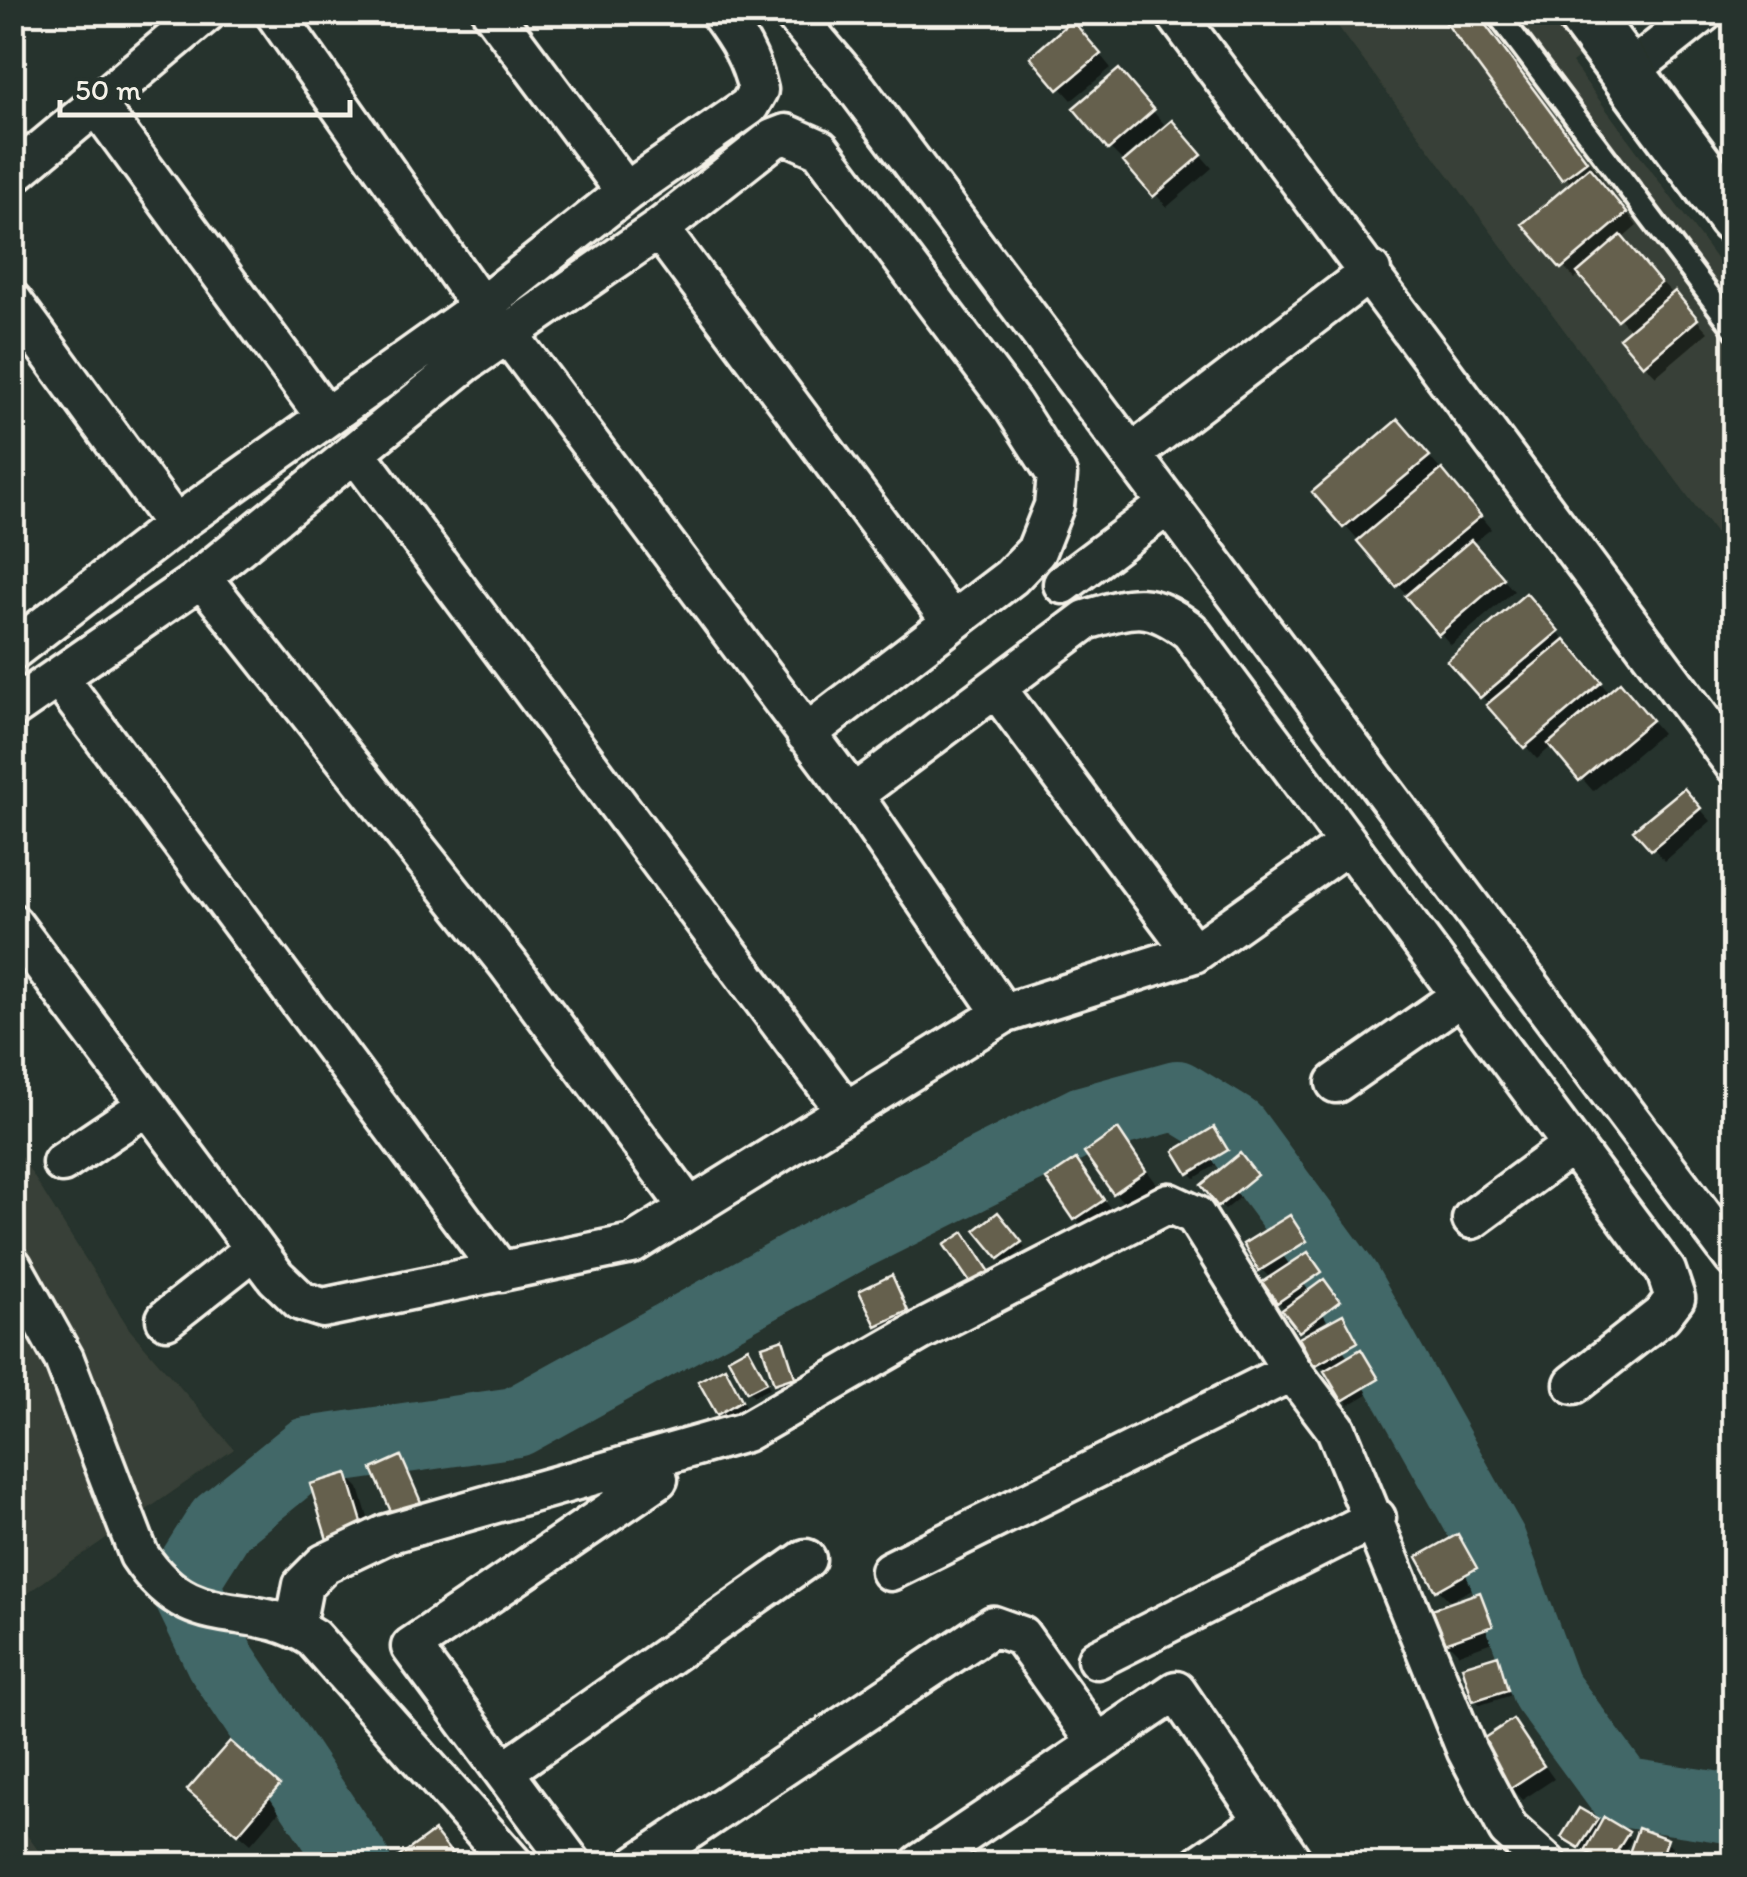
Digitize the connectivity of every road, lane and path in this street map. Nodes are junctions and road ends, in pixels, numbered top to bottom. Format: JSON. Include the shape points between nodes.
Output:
{"nodes":[{"id":1,"x":208,"y":12,"type":"edge"},
{"id":2,"x":274,"y":12,"type":"edge"},
{"id":3,"x":492,"y":12,"type":"edge"},
{"id":4,"x":718,"y":12,"type":"edge"},
{"id":5,"x":792,"y":12,"type":"edge"},
{"id":6,"x":1174,"y":12,"type":"edge"},
{"id":7,"x":1496,"y":12,"type":"edge"},
{"id":8,"x":1704,"y":12,"type":"edge"},
{"id":9,"x":1595,"y":17,"type":"edge"},
{"id":10,"x":1627,"y":73,"type":"junction"},
{"id":11,"x":97,"y":105,"type":"junction"},
{"id":12,"x":12,"y":175,"type":"edge"},
{"id":13,"x":626,"y":192,"type":"junction"},
{"id":14,"x":1734,"y":217,"type":"edge"},
{"id":15,"x":660,"y":229,"type":"junction"},
{"id":16,"x":1371,"y":271,"type":"junction"},
{"id":17,"x":12,"y":301,"type":"edge"},
{"id":18,"x":481,"y":307,"type":"junction"},
{"id":19,"x":1734,"y":328,"type":"edge"},
{"id":20,"x":508,"y":334,"type":"junction"},
{"id":21,"x":325,"y":416,"type":"junction"},
{"id":22,"x":355,"y":452,"type":"junction"},
{"id":23,"x":1132,"y":454,"type":"junction"},
{"id":24,"x":1169,"y":504,"type":"junction"},
{"id":25,"x":176,"y":525,"type":"junction"},
{"id":26,"x":1036,"y":550,"type":"junction"},
{"id":27,"x":201,"y":577,"type":"junction"},
{"id":28,"x":1063,"y":584,"type":"junction"},
{"id":29,"x":1086,"y":620,"type":"junction"},
{"id":30,"x":952,"y":622,"type":"junction"},
{"id":31,"x":17,"y":639,"type":"edge"},
{"id":32,"x":60,"y":678,"type":"junction"},
{"id":33,"x":996,"y":688,"type":"junction"},
{"id":34,"x":12,"y":709,"type":"edge"},
{"id":35,"x":806,"y":734,"type":"junction"},
{"id":36,"x":1734,"y":764,"type":"edge"},
{"id":37,"x":854,"y":795,"type":"junction"},
{"id":38,"x":1348,"y":844,"type":"junction"},
{"id":39,"x":12,"y":923,"type":"edge"},
{"id":40,"x":1194,"y":953,"type":"junction"},
{"id":41,"x":1461,"y":996,"type":"junction"},
{"id":42,"x":1003,"y":1014,"type":"junction"},
{"id":43,"x":1336,"y":1083,"type":"dead end"},
{"id":44,"x":148,"y":1104,"type":"junction"},
{"id":45,"x":846,"y":1112,"type":"junction"},
{"id":46,"x":1572,"y":1145,"type":"junction"},
{"id":47,"x":62,"y":1163,"type":"dead end"},
{"id":48,"x":689,"y":1208,"type":"junction"},
{"id":49,"x":1472,"y":1219,"type":"dead end"},
{"id":50,"x":255,"y":1250,"type":"junction"},
{"id":51,"x":1734,"y":1258,"type":"edge"},
{"id":52,"x":12,"y":1266,"type":"edge"},
{"id":53,"x":501,"y":1272,"type":"junction"},
{"id":54,"x":166,"y":1318,"type":"dead end"},
{"id":55,"x":1292,"y":1371,"type":"junction"},
{"id":56,"x":1574,"y":1384,"type":"dead end"},
{"id":57,"x":658,"y":1479,"type":"dead end"},
{"id":58,"x":1376,"y":1518,"type":"junction"},
{"id":59,"x":806,"y":1560,"type":"dead end"},
{"id":60,"x":890,"y":1571,"type":"dead end"},
{"id":61,"x":295,"y":1626,"type":"junction"},
{"id":62,"x":1097,"y":1659,"type":"dead end"},
{"id":63,"x":1098,"y":1744,"type":"junction"},
{"id":64,"x":504,"y":1771,"type":"junction"},
{"id":65,"x":1264,"y":1822,"type":"junction"},
{"id":66,"x":1515,"y":1839,"type":"junction"},
{"id":67,"x":513,"y":1864,"type":"edge"},
{"id":68,"x":572,"y":1864,"type":"edge"},
{"id":69,"x":638,"y":1864,"type":"edge"},
{"id":70,"x":920,"y":1864,"type":"edge"},
{"id":71,"x":1201,"y":1864,"type":"edge"},
{"id":72,"x":1294,"y":1864,"type":"edge"},
{"id":73,"x":1547,"y":1864,"type":"edge"},
{"id":74,"x":1569,"y":1864,"type":"edge"}],
"edges":[{"from":1,"to":11,"type":"street"},
{"from":2,"to":18,"type":"street"},
{"from":3,"to":13,"type":"street"},
{"from":4,"to":13,"type":"street","via":[[746,49],[758,90],[749,106]]},
{"from":5,"to":23,"type":"street","via":[[857,88]]},
{"from":6,"to":16,"type":"street"},
{"from":7,"to":19,"type":"lane"},
{"from":8,"to":10,"type":"street"},
{"from":9,"to":10,"type":"street"},
{"from":10,"to":14,"type":"street"},
{"from":11,"to":12,"type":"street"},
{"from":11,"to":21,"type":"street"},
{"from":13,"to":18,"type":"street"},
{"from":15,"to":20,"type":"street"},
{"from":15,"to":26,"type":"street","via":[[773,139],[786,134],[820,149],[1043,448],[1056,476],[1054,506]]},
{"from":15,"to":30,"type":"street"},
{"from":16,"to":23,"type":"street"},
{"from":16,"to":36,"type":"street"},
{"from":17,"to":25,"type":"street"},
{"from":18,"to":21,"type":"street"},
{"from":20,"to":22,"type":"street"},
{"from":20,"to":35,"type":"street"},
{"from":21,"to":25,"type":"street"},
{"from":22,"to":27,"type":"street"},
{"from":22,"to":45,"type":"street"},
{"from":23,"to":24,"type":"street"},
{"from":24,"to":28,"type":"street"},
{"from":24,"to":51,"type":"street"},
{"from":25,"to":31,"type":"street"},
{"from":26,"to":28,"type":"street"},
{"from":26,"to":30,"type":"street"},
{"from":27,"to":32,"type":"street"},
{"from":27,"to":48,"type":"street","via":[[508,964]]},
{"from":28,"to":29,"type":"street"},
{"from":29,"to":33,"type":"street"},
{"from":29,"to":38,"type":"street","via":[[1124,608],[1161,610],[1190,631]]},
{"from":30,"to":35,"type":"street"},
{"from":32,"to":34,"type":"street"},
{"from":32,"to":53,"type":"street"},
{"from":33,"to":37,"type":"street"},
{"from":33,"to":40,"type":"street"},
{"from":35,"to":37,"type":"street"},
{"from":37,"to":42,"type":"street"},
{"from":38,"to":40,"type":"street"},
{"from":38,"to":41,"type":"street"},
{"from":39,"to":44,"type":"street"},
{"from":40,"to":42,"type":"street"},
{"from":41,"to":43,"type":"street"},
{"from":41,"to":46,"type":"street"},
{"from":42,"to":45,"type":"street"},
{"from":44,"to":47,"type":"street"},
{"from":44,"to":50,"type":"street"},
{"from":45,"to":48,"type":"street"},
{"from":46,"to":49,"type":"street"},
{"from":46,"to":56,"type":"street","via":[[1666,1272],[1674,1298],[1662,1315]]},
{"from":48,"to":53,"type":"street","via":[[632,1244]]},
{"from":50,"to":53,"type":"street","via":[[301,1301],[323,1308]]},
{"from":50,"to":54,"type":"street"},
{"from":52,"to":61,"type":"street","via":[[64,1359],[139,1554],[157,1582],[181,1600]]},
{"from":55,"to":58,"type":"street","via":[[1336,1429]]},
{"from":55,"to":60,"type":"street"},
{"from":55,"to":61,"type":"street","via":[[1195,1215],[1169,1203],[920,1331],[745,1432],[388,1534],[324,1564],[303,1585]]},
{"from":57,"to":64,"type":"street","via":[[411,1647]]},
{"from":58,"to":62,"type":"street"},
{"from":58,"to":66,"type":"street","via":[[1466,1750]]},
{"from":59,"to":64,"type":"street"},
{"from":61,"to":67,"type":"street","via":[[313,1638]]},
{"from":63,"to":65,"type":"street","via":[[1176,1691]]},
{"from":63,"to":69,"type":"street","via":[[1020,1636],[993,1626]]},
{"from":63,"to":70,"type":"street"},
{"from":64,"to":68,"type":"street"},
{"from":65,"to":71,"type":"street"},
{"from":65,"to":72,"type":"street"},
{"from":66,"to":73,"type":"street"},
{"from":66,"to":74,"type":"street"}]}
